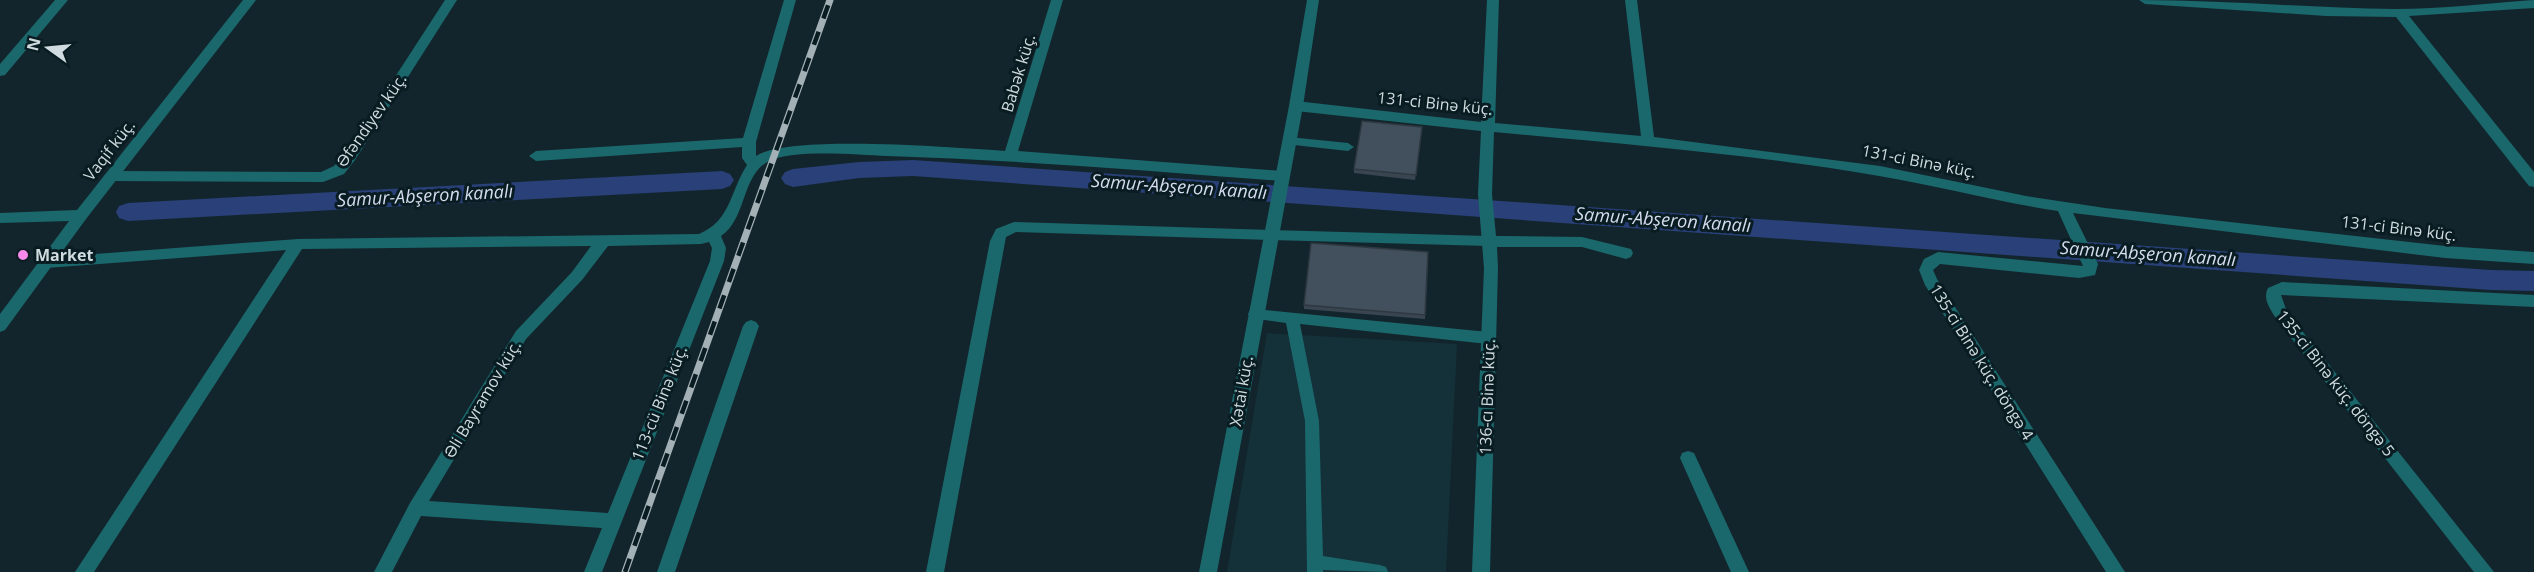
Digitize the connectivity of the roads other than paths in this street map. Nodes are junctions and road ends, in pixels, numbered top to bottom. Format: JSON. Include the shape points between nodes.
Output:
{"nodes":[{"id":1,"x":62,"y":0,"type":"edge"},
{"id":2,"x":250,"y":0,"type":"edge"},
{"id":3,"x":451,"y":0,"type":"edge"},
{"id":4,"x":790,"y":0,"type":"edge"},
{"id":5,"x":1057,"y":0,"type":"edge"},
{"id":6,"x":1313,"y":0,"type":"edge"},
{"id":7,"x":1493,"y":0,"type":"edge"},
{"id":8,"x":1631,"y":0,"type":"edge"},
{"id":9,"x":2145,"y":0,"type":"edge"},
{"id":10,"x":2220,"y":3,"type":"edge"},
{"id":11,"x":2534,"y":4,"type":"edge"},
{"id":12,"x":2400,"y":13,"type":"junction"},
{"id":13,"x":0,"y":72,"type":"edge"},
{"id":14,"x":1296,"y":106,"type":"junction"},
{"id":15,"x":1487,"y":127,"type":"junction"},
{"id":16,"x":1289,"y":141,"type":"junction"},
{"id":17,"x":1648,"y":141,"type":"junction"},
{"id":18,"x":749,"y":142,"type":"junction"},
{"id":19,"x":1348,"y":147,"type":"dead end"},
{"id":20,"x":536,"y":156,"type":"dead end"},
{"id":21,"x":1010,"y":156,"type":"junction"},
{"id":22,"x":754,"y":165,"type":"junction"},
{"id":23,"x":111,"y":176,"type":"junction"},
{"id":24,"x":1282,"y":176,"type":"junction"},
{"id":25,"x":2534,"y":182,"type":"edge"},
{"id":26,"x":2063,"y":207,"type":"junction"},
{"id":27,"x":81,"y":215,"type":"junction"},
{"id":28,"x":0,"y":218,"type":"edge"},
{"id":29,"x":713,"y":234,"type":"junction"},
{"id":30,"x":1271,"y":235,"type":"junction"},
{"id":31,"x":603,"y":241,"type":"junction"},
{"id":32,"x":1488,"y":242,"type":"junction"},
{"id":33,"x":298,"y":244,"type":"junction"},
{"id":34,"x":1626,"y":253,"type":"dead end"},
{"id":35,"x":2534,"y":258,"type":"edge"},
{"id":36,"x":46,"y":262,"type":"junction"},
{"id":37,"x":2534,"y":301,"type":"edge"},
{"id":38,"x":1255,"y":314,"type":"junction"},
{"id":39,"x":1292,"y":318,"type":"junction"},
{"id":40,"x":0,"y":326,"type":"edge"},
{"id":41,"x":751,"y":326,"type":"dead end"},
{"id":42,"x":1488,"y":338,"type":"junction"},
{"id":43,"x":1688,"y":458,"type":"dead end"},
{"id":44,"x":416,"y":508,"type":"junction"},
{"id":45,"x":611,"y":521,"type":"junction"},
{"id":46,"x":1315,"y":567,"type":"edge"},
{"id":47,"x":84,"y":572,"type":"edge"},
{"id":48,"x":384,"y":572,"type":"edge"},
{"id":49,"x":592,"y":572,"type":"edge"},
{"id":50,"x":666,"y":572,"type":"edge"},
{"id":51,"x":935,"y":572,"type":"edge"},
{"id":52,"x":1208,"y":572,"type":"edge"},
{"id":53,"x":1380,"y":572,"type":"edge"},
{"id":54,"x":1481,"y":572,"type":"edge"},
{"id":55,"x":1740,"y":572,"type":"edge"},
{"id":56,"x":2116,"y":572,"type":"edge"},
{"id":57,"x":2485,"y":572,"type":"edge"}],
"edges":[{"from":1,"to":13,"type":"street"},
{"from":2,"to":23,"type":"street","name":"Vaqif küç."},
{"from":3,"to":23,"type":"street","name":"Əfəndiyev küç.","via":[[339,170],[324,177]]},
{"from":4,"to":18,"type":"street"},
{"from":5,"to":21,"type":"street","name":"Babək küç."},
{"from":6,"to":14,"type":"street"},
{"from":7,"to":15,"type":"street","name":"136-cı Binə küç."},
{"from":8,"to":17,"type":"street"},
{"from":9,"to":10,"type":"street"},
{"from":10,"to":12,"type":"street","via":[[2326,12]]},
{"from":11,"to":12,"type":"street"},
{"from":12,"to":25,"type":"street"},
{"from":14,"to":15,"type":"street","name":"131-ci Binə küç."},
{"from":14,"to":16,"type":"street"},
{"from":15,"to":17,"type":"street","name":"131-ci Binə küç."},
{"from":15,"to":32,"type":"street","name":"136-cı Binə küç."},
{"from":16,"to":19,"type":"lane"},
{"from":16,"to":24,"type":"street"},
{"from":17,"to":26,"type":"street","name":"131-ci Binə küç.","via":[[1880,171]]},
{"from":18,"to":20,"type":"street"},
{"from":18,"to":22,"type":"street","via":[[749,158]]},
{"from":21,"to":22,"type":"street","via":[[831,151],[776,154]]},
{"from":21,"to":24,"type":"street"},
{"from":22,"to":29,"type":"street","via":[[729,218]]},
{"from":23,"to":27,"type":"street","name":"Vaqif küç."},
{"from":24,"to":30,"type":"street","name":"Xətai küç."},
{"from":26,"to":35,"type":"street","name":"131-ci Binə küç.","via":[[2445,252]]},
{"from":26,"to":56,"type":"street","name":"135-ci Binə küç. döngə 4","via":[[2091,264],[2090,271],[1938,258],[1926,270]]},
{"from":27,"to":28,"type":"street"},
{"from":27,"to":36,"type":"street","name":"Vaqif küç."},
{"from":29,"to":31,"type":"street","via":[[701,239]]},
{"from":29,"to":45,"type":"street","name":"113-cü Binə küç.","via":[[719,248],[717,261]]},
{"from":30,"to":32,"type":"lane"},
{"from":30,"to":38,"type":"street","name":"Xətai küç."},
{"from":30,"to":51,"type":"street","via":[[1014,227],[1001,233],[996,241]]},
{"from":31,"to":33,"type":"street"},
{"from":31,"to":44,"type":"street","name":"Əli Bayramov küç.","via":[[577,276],[521,335]]},
{"from":32,"to":34,"type":"street","via":[[1582,242]]},
{"from":32,"to":42,"type":"street","name":"136-cı Binə küç."},
{"from":33,"to":36,"type":"street"},
{"from":33,"to":47,"type":"street"},
{"from":36,"to":40,"type":"street","name":"Vaqif küç."},
{"from":37,"to":57,"type":"street","name":"135-ci Binə küç. döngə 5","via":[[2293,288],[2273,292],[2282,316]]},
{"from":38,"to":39,"type":"lane"},
{"from":38,"to":52,"type":"street","name":"Xətai küç."},
{"from":39,"to":42,"type":"lane"},
{"from":39,"to":46,"type":"lane","via":[[1312,422]]},
{"from":41,"to":50,"type":"street"},
{"from":42,"to":54,"type":"street","name":"136-cı Binə küç."},
{"from":43,"to":55,"type":"street"},
{"from":44,"to":45,"type":"street"},
{"from":44,"to":48,"type":"street","name":"Əli Bayramov küç."},
{"from":45,"to":49,"type":"street","name":"113-cü Binə küç."},
{"from":46,"to":53,"type":"lane"}]}
